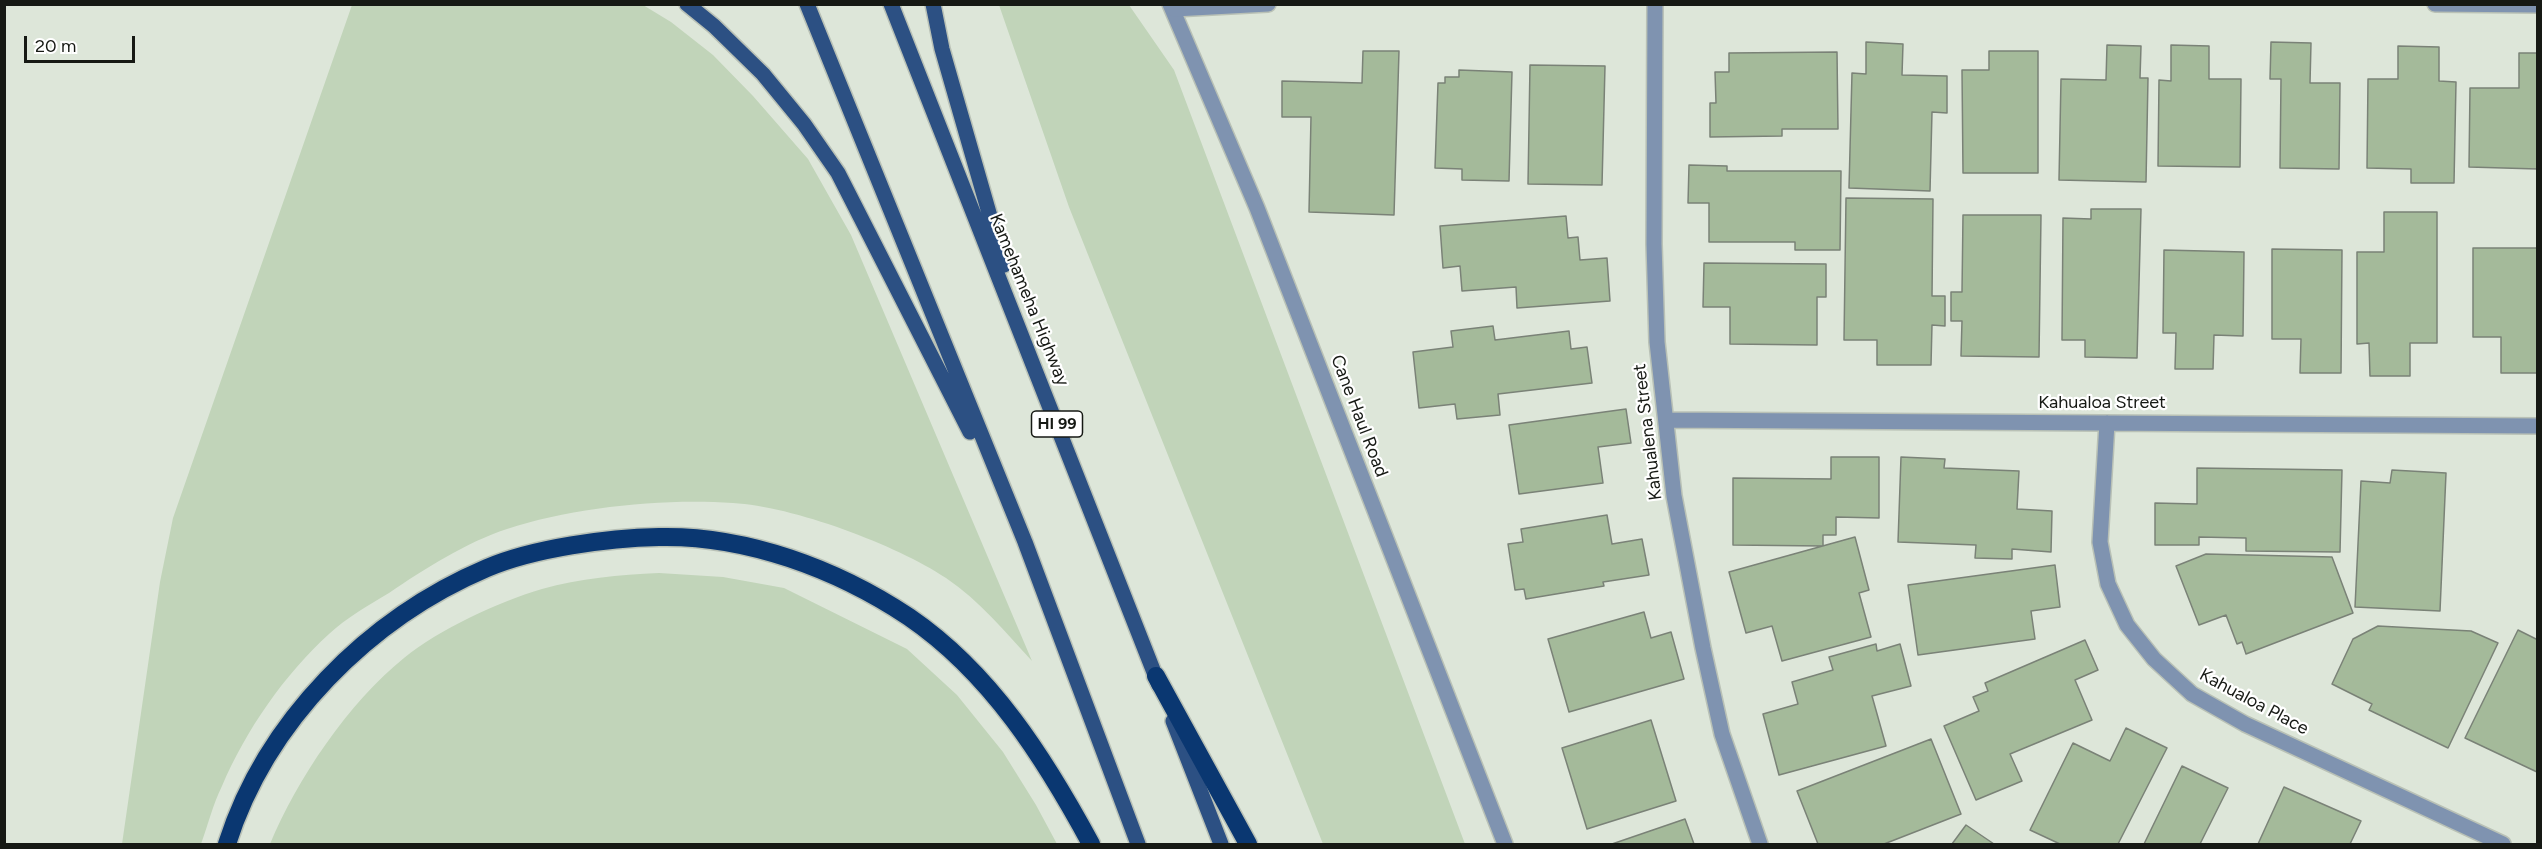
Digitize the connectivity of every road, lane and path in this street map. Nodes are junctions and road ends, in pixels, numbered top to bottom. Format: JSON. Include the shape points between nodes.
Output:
{"nodes":[{"id":1,"x":687,"y":4,"type":"edge"},
{"id":2,"x":807,"y":4,"type":"edge"},
{"id":3,"x":891,"y":4,"type":"edge"},
{"id":4,"x":933,"y":4,"type":"edge"},
{"id":5,"x":1268,"y":4,"type":"edge"},
{"id":6,"x":1655,"y":4,"type":"edge"},
{"id":7,"x":2434,"y":4,"type":"edge"},
{"id":8,"x":2538,"y":6,"type":"edge"},
{"id":9,"x":1172,"y":7,"type":"edge"},
{"id":10,"x":1028,"y":348,"type":"junction"},
{"id":11,"x":1666,"y":420,"type":"junction"},
{"id":12,"x":2107,"y":423,"type":"junction"},
{"id":13,"x":2538,"y":426,"type":"edge"},
{"id":14,"x":1025,"y":542,"type":"junction"},
{"id":15,"x":1155,"y":676,"type":"junction"},
{"id":16,"x":227,"y":844,"type":"edge"},
{"id":17,"x":1091,"y":844,"type":"edge"},
{"id":18,"x":1138,"y":844,"type":"edge"},
{"id":19,"x":1221,"y":844,"type":"edge"},
{"id":20,"x":1248,"y":844,"type":"edge"},
{"id":21,"x":1505,"y":844,"type":"edge"},
{"id":22,"x":1760,"y":844,"type":"edge"},
{"id":23,"x":2503,"y":844,"type":"edge"}],
"edges":[{"from":1,"to":14,"type":"main road","via":[[763,74],[838,173]]},
{"from":2,"to":14,"type":"main road"},
{"from":3,"to":10,"type":"main road","name":"Kamehameha Highway","number":"HI 99"},
{"from":4,"to":10,"type":"main road","via":[[942,49]]},
{"from":5,"to":9,"type":"street"},
{"from":6,"to":11,"type":"street","name":"Kahualena Street","via":[[1654,244],[1657,342]]},
{"from":7,"to":8,"type":"street"},
{"from":9,"to":21,"type":"street","name":"Cane Haul Road","via":[[1262,219]]},
{"from":10,"to":15,"type":"main road","name":"Kamehameha Highway","number":"HI 99"},
{"from":11,"to":12,"type":"street","name":"Kahualoa Street"},
{"from":11,"to":22,"type":"street","name":"Kahualena Street","via":[[1674,496],[1722,735]]},
{"from":12,"to":13,"type":"street","name":"Kahualoa Street"},
{"from":12,"to":23,"type":"street","name":"Kahualoa Place","via":[[2100,542],[2108,584],[2127,625],[2154,659],[2192,694],[2246,724]]},
{"from":14,"to":18,"type":"main road"},
{"from":15,"to":19,"type":"main road","name":"Kamehameha Highway","number":"HI 99"},
{"from":15,"to":20,"type":"highway"},
{"from":16,"to":17,"type":"highway","via":[[249,789],[270,751],[333,671],[377,633],[427,600],[488,568],[592,543],[660,537],[720,542],[787,556],[909,617],[956,655],[1000,700],[1036,750]]}]}
